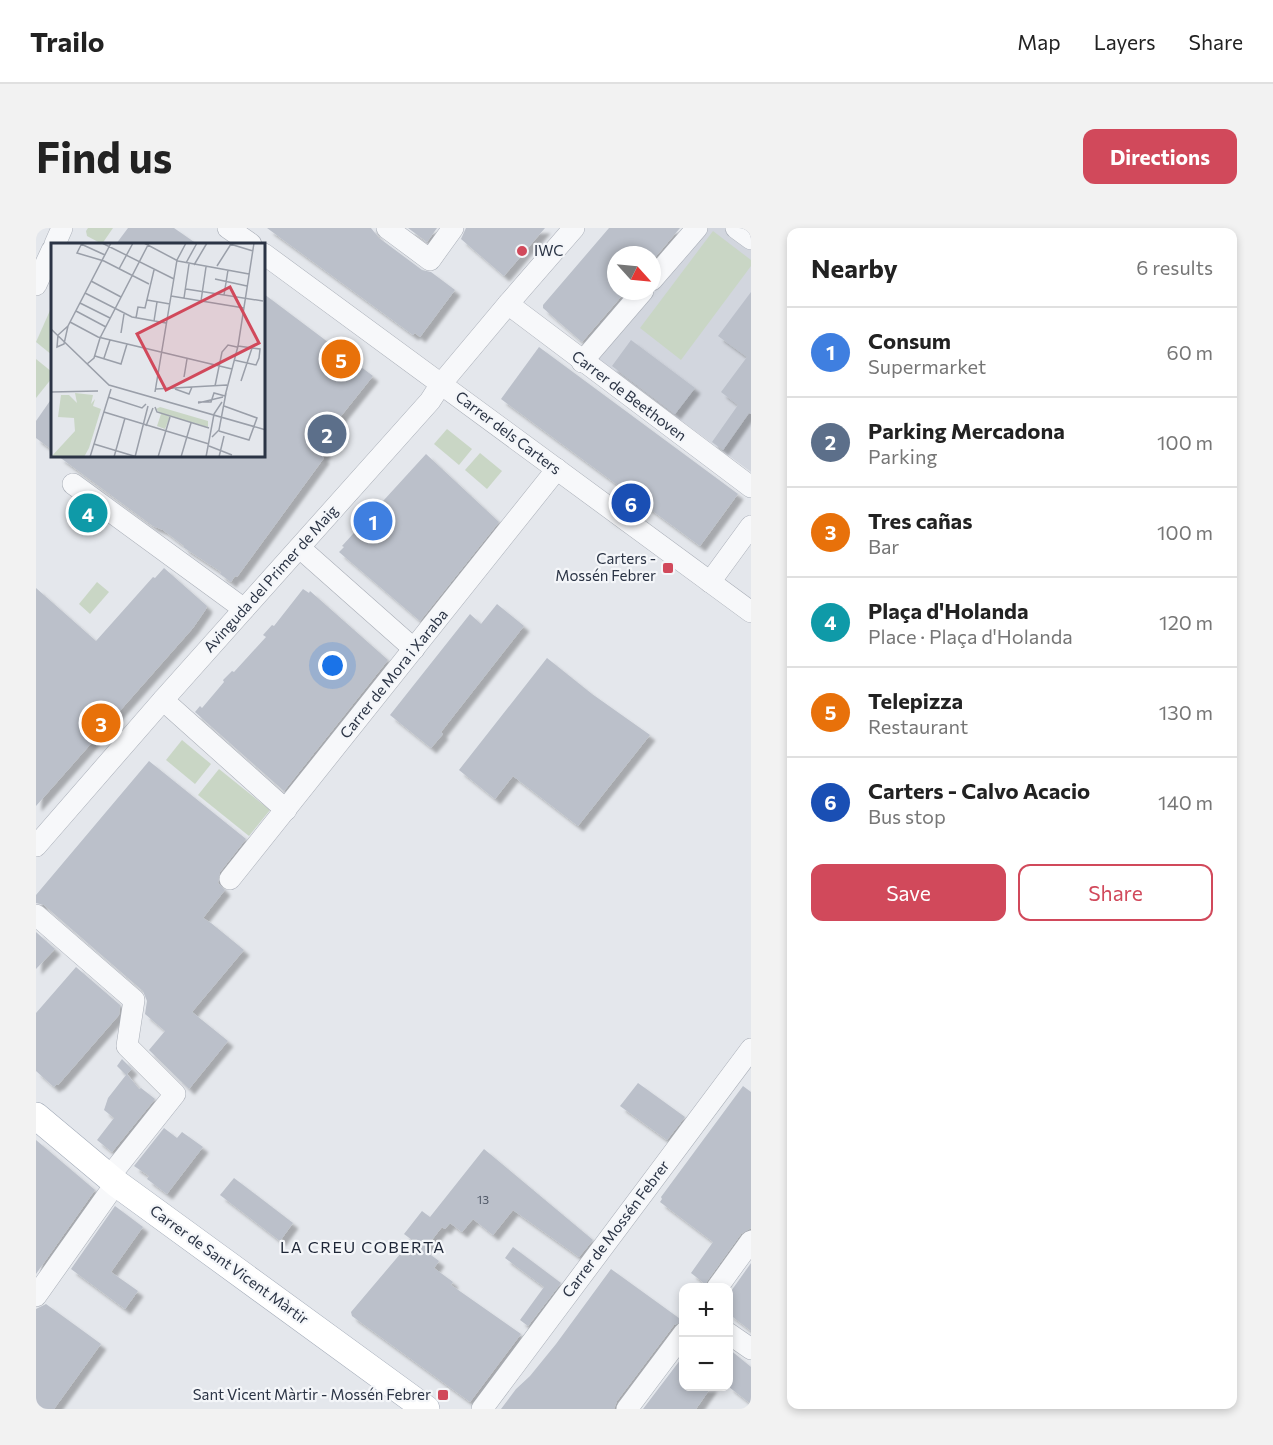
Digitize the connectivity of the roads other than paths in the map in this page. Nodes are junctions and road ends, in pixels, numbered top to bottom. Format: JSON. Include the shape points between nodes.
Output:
{"nodes":[{"id":1,"x":62,"y":228,"type":"edge"},
{"id":2,"x":228,"y":228,"type":"edge"},
{"id":3,"x":387,"y":228,"type":"edge"},
{"id":4,"x":453,"y":228,"type":"edge"},
{"id":5,"x":574,"y":228,"type":"edge"},
{"id":6,"x":697,"y":228,"type":"edge"},
{"id":7,"x":736,"y":228,"type":"edge"},
{"id":8,"x":751,"y":239,"type":"edge"},
{"id":9,"x":55,"y":243,"type":"edge"},
{"id":10,"x":250,"y":243,"type":"edge"},
{"id":11,"x":51,"y":252,"type":"edge"},
{"id":12,"x":266,"y":255,"type":"edge"},
{"id":13,"x":661,"y":270,"type":"edge"},
{"id":14,"x":36,"y":285,"type":"edge"},
{"id":15,"x":635,"y":300,"type":"edge"},
{"id":16,"x":508,"y":304,"type":"junction"},
{"id":17,"x":582,"y":362,"type":"junction"},
{"id":18,"x":441,"y":384,"type":"junction"},
{"id":19,"x":557,"y":470,"type":"junction"},
{"id":20,"x":74,"y":484,"type":"dead end"},
{"id":21,"x":751,"y":488,"type":"edge"},
{"id":22,"x":751,"y":526,"type":"edge"},
{"id":23,"x":300,"y":548,"type":"junction"},
{"id":24,"x":710,"y":582,"type":"junction"},
{"id":25,"x":244,"y":609,"type":"junction"},
{"id":26,"x":751,"y":612,"type":"edge"},
{"id":27,"x":414,"y":649,"type":"junction"},
{"id":28,"x":163,"y":700,"type":"junction"},
{"id":29,"x":286,"y":810,"type":"junction"},
{"id":30,"x":36,"y":846,"type":"edge"},
{"id":31,"x":230,"y":879,"type":"dead end"},
{"id":32,"x":36,"y":915,"type":"edge"},
{"id":33,"x":751,"y":1049,"type":"edge"},
{"id":34,"x":36,"y":1116,"type":"edge"},
{"id":35,"x":112,"y":1180,"type":"junction"},
{"id":36,"x":751,"y":1241,"type":"edge"},
{"id":37,"x":720,"y":1283,"type":"edge"},
{"id":38,"x":36,"y":1296,"type":"edge"},
{"id":39,"x":733,"y":1336,"type":"edge"},
{"id":40,"x":681,"y":1337,"type":"edge"},
{"id":41,"x":751,"y":1350,"type":"edge"},
{"id":42,"x":426,"y":1409,"type":"edge"},
{"id":43,"x":482,"y":1409,"type":"edge"},
{"id":44,"x":627,"y":1409,"type":"edge"}],
"edges":[{"from":1,"to":9,"type":"street"},
{"from":2,"to":10,"type":"street"},
{"from":3,"to":4,"type":"street","via":[[430,260]]},
{"from":5,"to":16,"type":"street","name":"Avinguda del Primer de Maig"},
{"from":6,"to":13,"type":"street"},
{"from":7,"to":8,"type":"street"},
{"from":11,"to":14,"type":"street"},
{"from":12,"to":18,"type":"street","name":"Carrer dels Carters"},
{"from":15,"to":17,"type":"street"},
{"from":16,"to":17,"type":"street","name":"Carrer de Beethoven"},
{"from":16,"to":18,"type":"street","name":"Avinguda del Primer de Maig"},
{"from":17,"to":21,"type":"street","name":"Carrer de Beethoven"},
{"from":18,"to":19,"type":"street","name":"Carrer dels Carters"},
{"from":18,"to":23,"type":"street","name":"Avinguda del Primer de Maig"},
{"from":19,"to":24,"type":"street","name":"Carrer dels Carters"},
{"from":19,"to":27,"type":"street","name":"Carrer de Mora i Xaraba"},
{"from":20,"to":25,"type":"street"},
{"from":22,"to":24,"type":"street"},
{"from":23,"to":25,"type":"street","name":"Avinguda del Primer de Maig"},
{"from":23,"to":27,"type":"street"},
{"from":24,"to":26,"type":"street","name":"Carrer dels Carters"},
{"from":25,"to":28,"type":"street","name":"Avinguda del Primer de Maig"},
{"from":27,"to":29,"type":"street","name":"Carrer de Mora i Xaraba"},
{"from":28,"to":29,"type":"street"},
{"from":28,"to":30,"type":"street","name":"Avinguda del Primer de Maig"},
{"from":29,"to":31,"type":"street","name":"Carrer de Mora i Xaraba"},
{"from":32,"to":35,"type":"street","via":[[134,1000],[127,1046],[176,1094]]},
{"from":33,"to":43,"type":"street","name":"Carrer de Mossén Febrer"},
{"from":34,"to":35,"type":"main road","name":"Carrer de Sant Vicent Màrtir"},
{"from":35,"to":38,"type":"street"},
{"from":35,"to":42,"type":"main road","name":"Carrer de Sant Vicent Màrtir"},
{"from":36,"to":37,"type":"street"},
{"from":39,"to":41,"type":"street"},
{"from":40,"to":44,"type":"street"}]}
